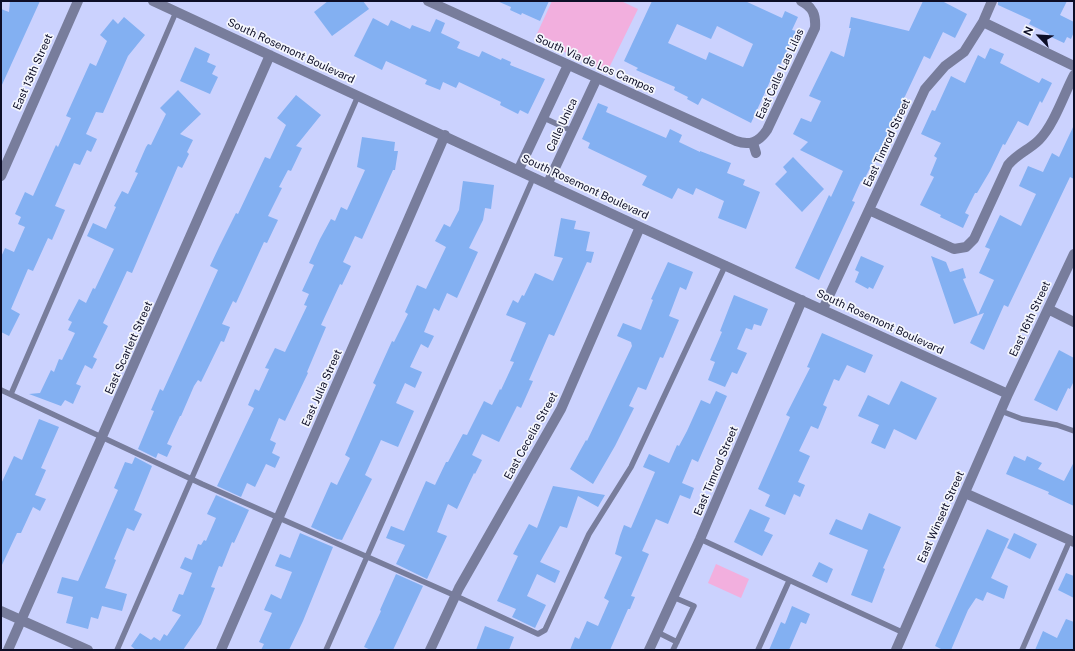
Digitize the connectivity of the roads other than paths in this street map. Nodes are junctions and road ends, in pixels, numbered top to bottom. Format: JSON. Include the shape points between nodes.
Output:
{"nodes":[{"id":1,"x":78,"y":1,"type":"edge"},
{"id":2,"x":153,"y":1,"type":"edge"},
{"id":3,"x":428,"y":1,"type":"edge"},
{"id":4,"x":801,"y":1,"type":"edge"},
{"id":5,"x":992,"y":1,"type":"edge"},
{"id":6,"x":176,"y":12,"type":"junction"},
{"id":7,"x":983,"y":22,"type":"junction"},
{"id":8,"x":270,"y":55,"type":"junction"},
{"id":9,"x":568,"y":65,"type":"junction"},
{"id":10,"x":1074,"y":66,"type":"edge"},
{"id":11,"x":1074,"y":74,"type":"edge"},
{"id":12,"x":597,"y":78,"type":"junction"},
{"id":13,"x":358,"y":96,"type":"junction"},
{"id":14,"x":544,"y":118,"type":"junction"},
{"id":15,"x":572,"y":131,"type":"junction"},
{"id":16,"x":445,"y":135,"type":"junction"},
{"id":17,"x":753,"y":143,"type":"junction"},
{"id":18,"x":756,"y":153,"type":"dead end"},
{"id":19,"x":520,"y":170,"type":"junction"},
{"id":20,"x":1,"y":176,"type":"edge"},
{"id":21,"x":534,"y":176,"type":"junction"},
{"id":22,"x":548,"y":183,"type":"junction"},
{"id":23,"x":869,"y":210,"type":"junction"},
{"id":24,"x":640,"y":227,"type":"junction"},
{"id":25,"x":1074,"y":254,"type":"edge"},
{"id":26,"x":726,"y":264,"type":"junction"},
{"id":27,"x":802,"y":300,"type":"junction"},
{"id":28,"x":823,"y":309,"type":"junction"},
{"id":29,"x":1048,"y":310,"type":"junction"},
{"id":30,"x":1074,"y":322,"type":"edge"},
{"id":31,"x":1,"y":390,"type":"edge"},
{"id":32,"x":11,"y":394,"type":"junction"},
{"id":33,"x":1008,"y":394,"type":"junction"},
{"id":34,"x":1001,"y":411,"type":"junction"},
{"id":35,"x":1074,"y":431,"type":"edge"},
{"id":36,"x":103,"y":437,"type":"junction"},
{"id":37,"x":191,"y":478,"type":"junction"},
{"id":38,"x":965,"y":493,"type":"junction"},
{"id":39,"x":279,"y":517,"type":"junction"},
{"id":40,"x":700,"y":539,"type":"junction"},
{"id":41,"x":1072,"y":541,"type":"edge"},
{"id":42,"x":367,"y":556,"type":"junction"},
{"id":43,"x":789,"y":581,"type":"junction"},
{"id":44,"x":456,"y":596,"type":"junction"},
{"id":45,"x":673,"y":597,"type":"junction"},
{"id":46,"x":1,"y":611,"type":"edge"},
{"id":47,"x":23,"y":621,"type":"junction"},
{"id":48,"x":657,"y":632,"type":"junction"},
{"id":49,"x":904,"y":633,"type":"junction"},
{"id":50,"x":677,"y":642,"type":"junction"},
{"id":51,"x":8,"y":650,"type":"edge"},
{"id":52,"x":88,"y":650,"type":"edge"},
{"id":53,"x":117,"y":650,"type":"edge"},
{"id":54,"x":221,"y":650,"type":"edge"},
{"id":55,"x":326,"y":650,"type":"edge"},
{"id":56,"x":430,"y":650,"type":"edge"},
{"id":57,"x":649,"y":650,"type":"edge"},
{"id":58,"x":673,"y":650,"type":"edge"},
{"id":59,"x":758,"y":650,"type":"edge"},
{"id":60,"x":896,"y":650,"type":"edge"},
{"id":61,"x":1022,"y":650,"type":"edge"}],
"edges":[{"from":1,"to":20,"type":"street","name":"East 13th Street"},
{"from":2,"to":6,"type":"street","name":"South Rosemont Boulevard"},
{"from":3,"to":9,"type":"street","name":"South Via de Los Campos"},
{"from":4,"to":17,"type":"street","name":"East Calle Las Lilas","via":[[816,11],[815,28],[767,130]]},
{"from":5,"to":7,"type":"street","name":"East Timrod Street"},
{"from":6,"to":8,"type":"street","name":"South Rosemont Boulevard"},
{"from":6,"to":32,"type":"lane"},
{"from":7,"to":10,"type":"street"},
{"from":7,"to":23,"type":"street","name":"East Timrod Street","via":[[964,52],[945,66],[925,89]]},
{"from":8,"to":13,"type":"street","name":"South Rosemont Boulevard"},
{"from":8,"to":36,"type":"street","name":"East Scarlett Street"},
{"from":9,"to":12,"type":"street","name":"South Via de Los Campos"},
{"from":9,"to":14,"type":"street","name":"Calle Unica"},
{"from":11,"to":23,"type":"street","via":[[1046,132],[1038,141],[1015,156],[1008,165],[974,239],[966,247],[954,249]]},
{"from":12,"to":15,"type":"street","name":"Calle Unica"},
{"from":12,"to":17,"type":"street","name":"South Via de Los Campos","via":[[736,141]]},
{"from":13,"to":16,"type":"street","name":"South Rosemont Boulevard"},
{"from":13,"to":37,"type":"lane"},
{"from":14,"to":15,"type":"lane"},
{"from":14,"to":19,"type":"street","name":"Calle Unica"},
{"from":15,"to":22,"type":"street","name":"Calle Unica"},
{"from":16,"to":19,"type":"street","name":"South Rosemont Boulevard"},
{"from":16,"to":39,"type":"street","name":"East Julia Street"},
{"from":17,"to":18,"type":"street"},
{"from":19,"to":21,"type":"street","name":"South Rosemont Boulevard"},
{"from":21,"to":22,"type":"street","name":"South Rosemont Boulevard"},
{"from":21,"to":42,"type":"lane"},
{"from":22,"to":24,"type":"street","name":"South Rosemont Boulevard"},
{"from":23,"to":28,"type":"street","name":"East Timrod Street"},
{"from":24,"to":26,"type":"street","name":"South Rosemont Boulevard"},
{"from":24,"to":44,"type":"street","name":"East Cecelia Street","via":[[561,409]]},
{"from":25,"to":29,"type":"street","name":"East 16th Street"},
{"from":26,"to":27,"type":"street","name":"South Rosemont Boulevard"},
{"from":26,"to":44,"type":"lane","via":[[631,467],[589,534],[545,630],[538,634]]},
{"from":27,"to":28,"type":"street","name":"South Rosemont Boulevard"},
{"from":27,"to":40,"type":"street","name":"East Timrod Street"},
{"from":28,"to":33,"type":"street","name":"South Rosemont Boulevard"},
{"from":29,"to":30,"type":"street"},
{"from":29,"to":33,"type":"street","name":"East 16th Street"},
{"from":31,"to":32,"type":"lane"},
{"from":32,"to":36,"type":"lane"},
{"from":33,"to":34,"type":"street","name":"East Winsett Street"},
{"from":34,"to":35,"type":"lane","via":[[1022,419],[1057,425]]},
{"from":34,"to":38,"type":"street","name":"East Winsett Street"},
{"from":36,"to":37,"type":"lane"},
{"from":36,"to":47,"type":"street","name":"East Scarlett Street"},
{"from":37,"to":39,"type":"lane"},
{"from":37,"to":53,"type":"lane"},
{"from":38,"to":41,"type":"street"},
{"from":38,"to":49,"type":"street","name":"East Winsett Street"},
{"from":39,"to":42,"type":"lane"},
{"from":39,"to":54,"type":"street","name":"East Julia Street"},
{"from":40,"to":43,"type":"lane"},
{"from":40,"to":45,"type":"street","name":"East Timrod Street"},
{"from":41,"to":61,"type":"lane"},
{"from":42,"to":44,"type":"lane"},
{"from":42,"to":55,"type":"lane"},
{"from":43,"to":49,"type":"lane"},
{"from":43,"to":59,"type":"lane"},
{"from":44,"to":56,"type":"street","name":"East Cecelia Street"},
{"from":45,"to":48,"type":"street","name":"East Timrod Street"},
{"from":45,"to":50,"type":"lane","via":[[694,606]]},
{"from":46,"to":47,"type":"street"},
{"from":47,"to":51,"type":"street","name":"East Scarlett Street"},
{"from":47,"to":52,"type":"street"},
{"from":48,"to":50,"type":"lane"},
{"from":48,"to":57,"type":"street","name":"East Timrod Street"},
{"from":49,"to":60,"type":"street","name":"East Winsett Street"},
{"from":50,"to":58,"type":"lane"}]}
